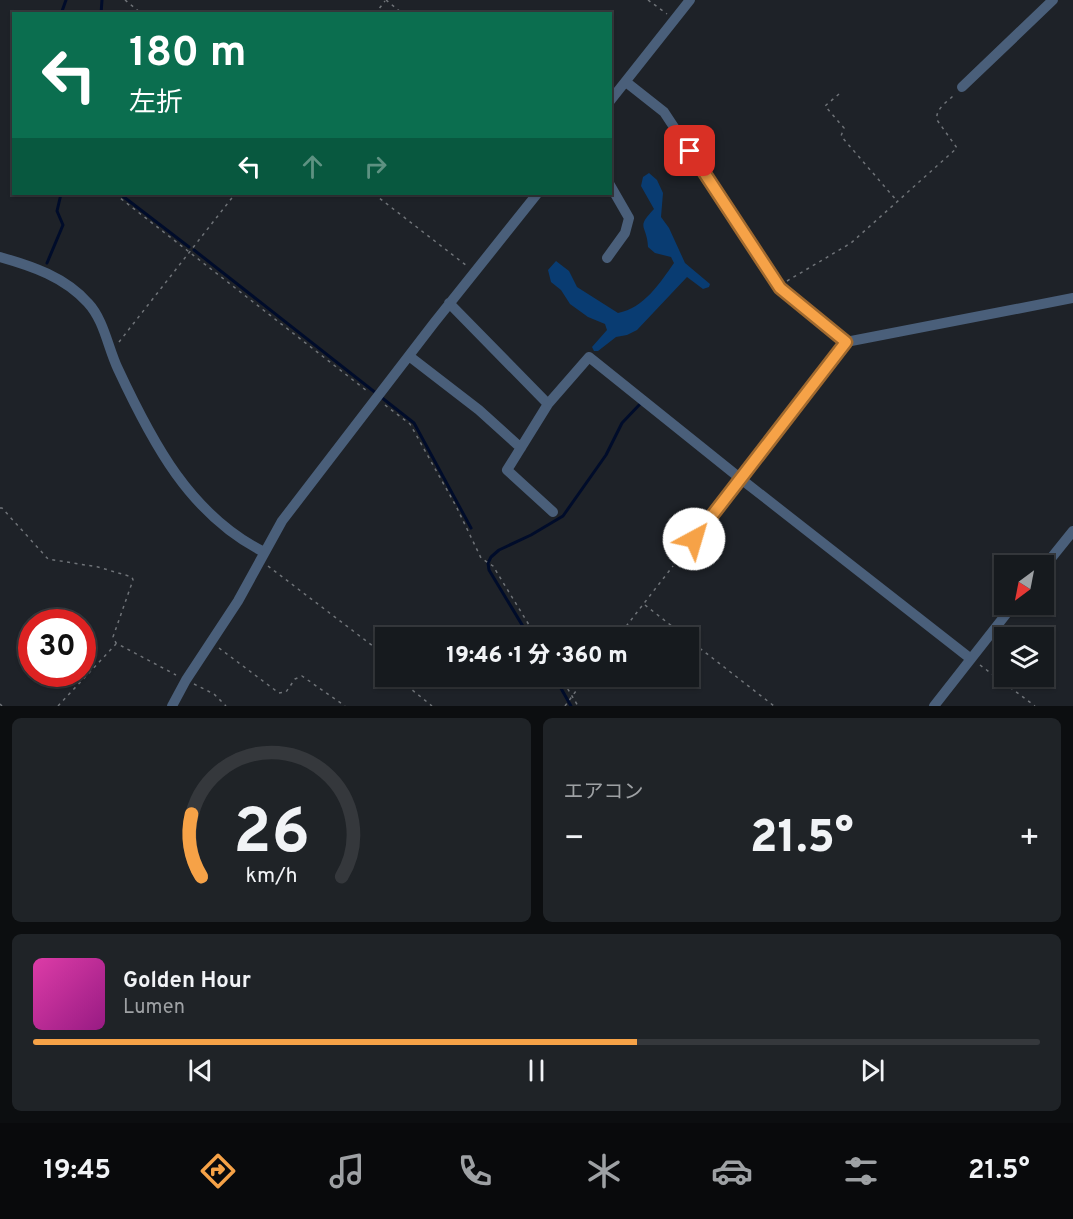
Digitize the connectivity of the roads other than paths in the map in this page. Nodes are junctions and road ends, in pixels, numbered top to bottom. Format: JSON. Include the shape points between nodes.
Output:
{"nodes":[{"id":1,"x":690,"y":0,"type":"edge"},
{"id":2,"x":1053,"y":0,"type":"edge"},
{"id":3,"x":626,"y":82,"type":"junction"},
{"id":4,"x":963,"y":87,"type":"road end"},
{"id":5,"x":612,"y":99,"type":"edge"},
{"id":6,"x":612,"y":188,"type":"edge"},
{"id":7,"x":536,"y":195,"type":"edge"},
{"id":8,"x":0,"y":257,"type":"edge"},
{"id":9,"x":607,"y":258,"type":"dead end"},
{"id":10,"x":1073,"y":298,"type":"edge"},
{"id":11,"x":449,"y":303,"type":"junction"},
{"id":12,"x":846,"y":342,"type":"junction"},
{"id":13,"x":409,"y":356,"type":"junction"},
{"id":14,"x":548,"y":404,"type":"junction"},
{"id":15,"x":521,"y":448,"type":"junction"},
{"id":16,"x":741,"y":479,"type":"junction"},
{"id":17,"x":553,"y":512,"type":"dead end"},
{"id":18,"x":1073,"y":531,"type":"edge"},
{"id":19,"x":1054,"y":555,"type":"edge"},
{"id":20,"x":262,"y":556,"type":"junction"},
{"id":21,"x":679,"y":558,"type":"road end"},
{"id":22,"x":1005,"y":615,"type":"edge"},
{"id":23,"x":971,"y":658,"type":"junction"},
{"id":24,"x":172,"y":706,"type":"edge"},
{"id":25,"x":934,"y":706,"type":"edge"}],
"edges":[{"from":1,"to":3,"type":"street"},
{"from":2,"to":4,"type":"street"},
{"from":3,"to":5,"type":"street"},
{"from":3,"to":12,"type":"street","via":[[664,112],[778,286]]},
{"from":6,"to":9,"type":"street","via":[[629,218],[625,233]]},
{"from":7,"to":11,"type":"street"},
{"from":8,"to":20,"type":"street","via":[[46,271],[86,300],[137,407],[177,478],[215,518]]},
{"from":10,"to":12,"type":"street"},
{"from":11,"to":13,"type":"street"},
{"from":11,"to":14,"type":"street"},
{"from":12,"to":16,"type":"street"},
{"from":13,"to":15,"type":"street"},
{"from":13,"to":20,"type":"street","via":[[282,521]]},
{"from":14,"to":15,"type":"street"},
{"from":14,"to":16,"type":"street","via":[[589,357]]},
{"from":15,"to":17,"type":"street","via":[[507,470]]},
{"from":16,"to":21,"type":"street"},
{"from":16,"to":23,"type":"street"},
{"from":18,"to":19,"type":"street"},
{"from":20,"to":24,"type":"street"},
{"from":22,"to":23,"type":"street"},
{"from":23,"to":25,"type":"street"}]}
